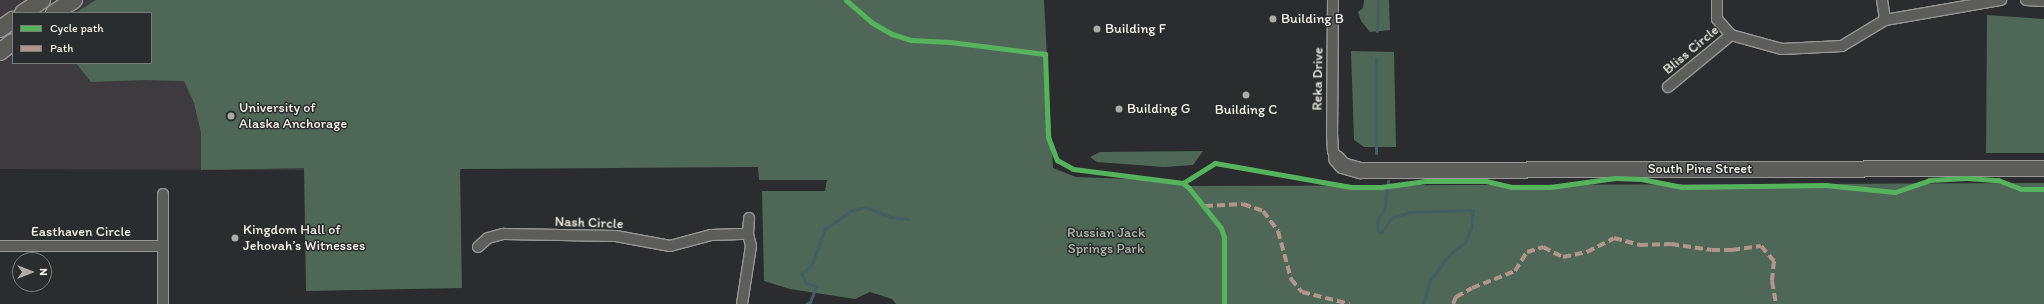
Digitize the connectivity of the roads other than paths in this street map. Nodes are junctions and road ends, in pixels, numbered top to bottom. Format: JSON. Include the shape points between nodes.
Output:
{"nodes":[{"id":1,"x":42,"y":0,"type":"edge"},
{"id":2,"x":74,"y":0,"type":"edge"},
{"id":3,"x":1333,"y":0,"type":"edge"},
{"id":4,"x":1717,"y":0,"type":"edge"},
{"id":5,"x":1882,"y":0,"type":"edge"},
{"id":6,"x":2002,"y":0,"type":"edge"},
{"id":7,"x":2026,"y":0,"type":"edge"},
{"id":8,"x":2044,"y":0,"type":"edge"},
{"id":9,"x":24,"y":12,"type":"edge"},
{"id":10,"x":56,"y":12,"type":"edge"},
{"id":11,"x":1885,"y":20,"type":"junction"},
{"id":12,"x":12,"y":21,"type":"edge"},
{"id":13,"x":0,"y":29,"type":"edge"},
{"id":14,"x":1731,"y":35,"type":"junction"},
{"id":15,"x":12,"y":43,"type":"edge"},
{"id":16,"x":0,"y":52,"type":"edge"},
{"id":17,"x":1668,"y":87,"type":"dead end"},
{"id":18,"x":1336,"y":158,"type":"joint"},
{"id":19,"x":2044,"y":168,"type":"edge"},
{"id":20,"x":163,"y":194,"type":"dead end"},
{"id":21,"x":749,"y":218,"type":"dead end"},
{"id":22,"x":748,"y":234,"type":"junction"},
{"id":23,"x":0,"y":246,"type":"edge"},
{"id":24,"x":162,"y":246,"type":"junction"},
{"id":25,"x":478,"y":247,"type":"dead end"},
{"id":26,"x":163,"y":304,"type":"edge"},
{"id":27,"x":742,"y":304,"type":"edge"}],
"edges":[{"from":1,"to":9,"type":"main road"},
{"from":2,"to":10,"type":"main road"},
{"from":3,"to":18,"type":"street","name":"Reka Drive","via":[[1332,138]]},
{"from":4,"to":14,"type":"street","via":[[1717,19]]},
{"from":5,"to":11,"type":"street"},
{"from":6,"to":11,"type":"street"},
{"from":7,"to":8,"type":"street"},
{"from":11,"to":14,"type":"street","via":[[1842,46],[1782,49]]},
{"from":12,"to":13,"type":"main road"},
{"from":14,"to":17,"type":"street","name":"Bliss Circle"},
{"from":15,"to":16,"type":"main road"},
{"from":18,"to":19,"type":"street","name":"South Pine Street","via":[[1342,165],[1360,170]]},
{"from":20,"to":24,"type":"street"},
{"from":21,"to":22,"type":"street"},
{"from":22,"to":25,"type":"street","name":"Nash Circle","via":[[711,235],[670,246],[616,236],[503,234],[488,238]]},
{"from":22,"to":27,"type":"street","via":[[751,246]]},
{"from":23,"to":24,"type":"street","name":"Easthaven Circle"},
{"from":24,"to":26,"type":"street"}]}
